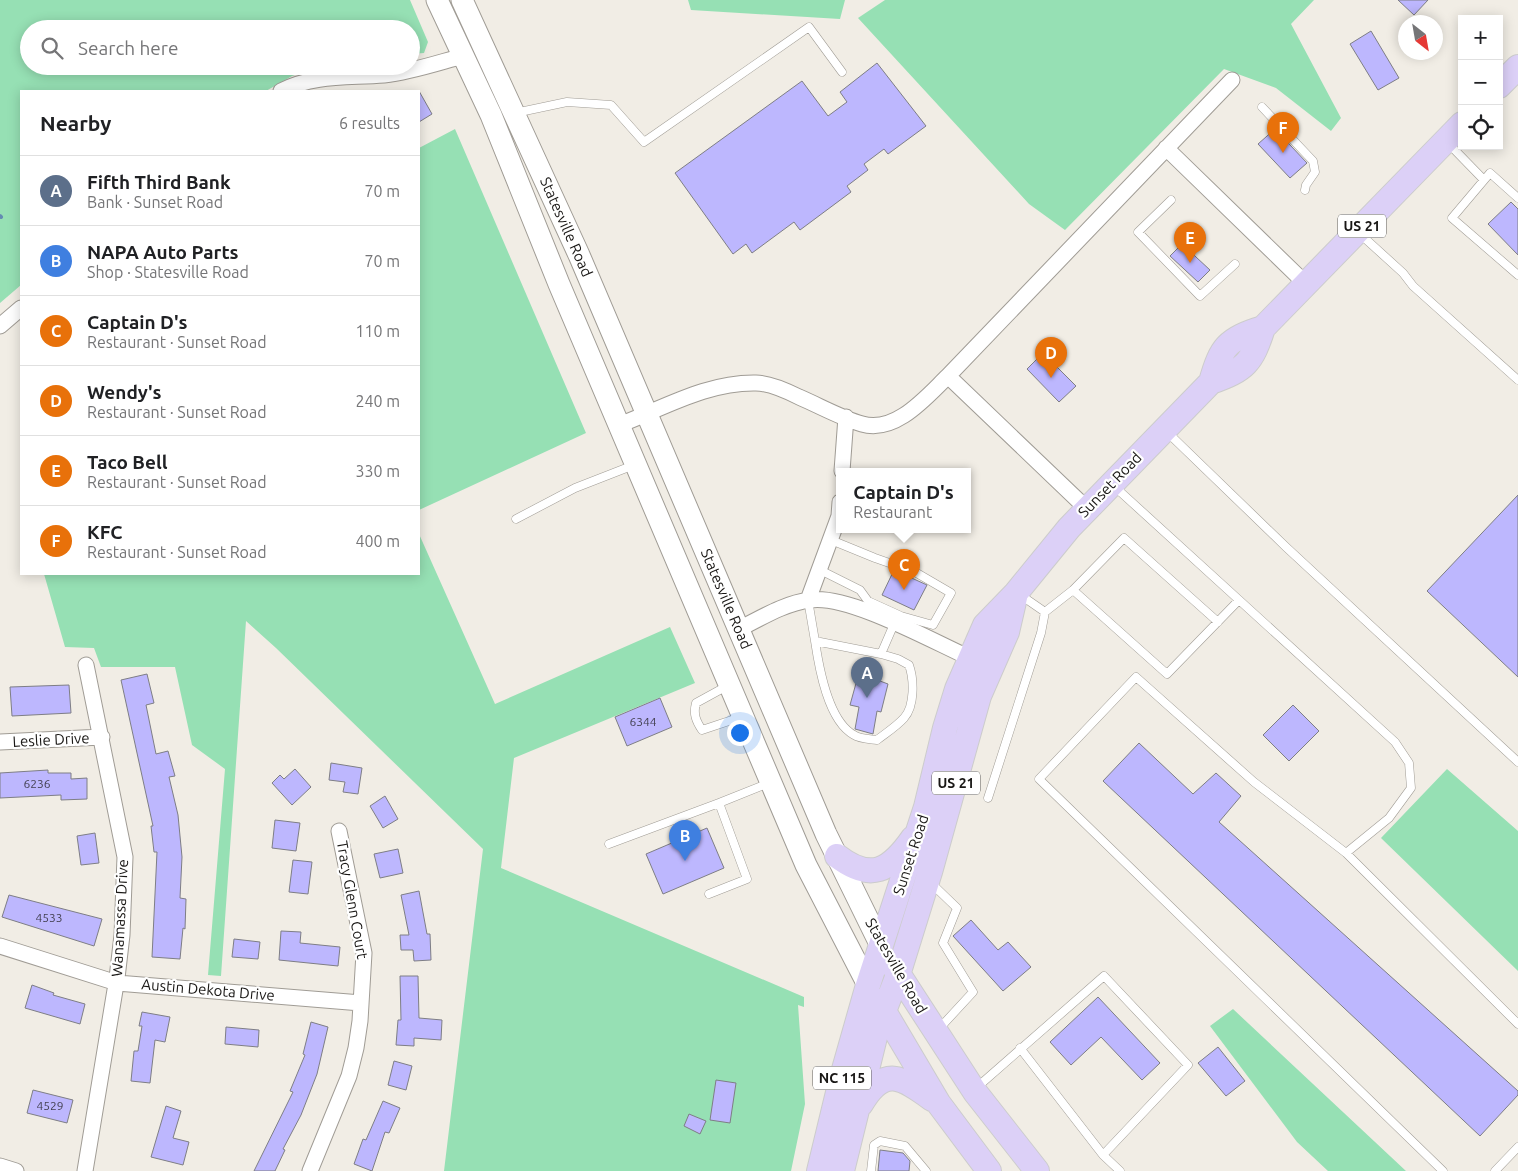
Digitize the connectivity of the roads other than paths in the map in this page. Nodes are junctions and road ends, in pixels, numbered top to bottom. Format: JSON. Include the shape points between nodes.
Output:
{"nodes":[{"id":1,"x":437,"y":0,"type":"edge"},
{"id":2,"x":462,"y":0,"type":"edge"},
{"id":3,"x":463,"y":56,"type":"junction"},
{"id":4,"x":1518,"y":66,"type":"edge"},
{"id":5,"x":420,"y":69,"type":"edge"},
{"id":6,"x":842,"y":72,"type":"dead end"},
{"id":7,"x":370,"y":75,"type":"edge"},
{"id":8,"x":1232,"y":80,"type":"dead end"},
{"id":9,"x":1503,"y":82,"type":"edge"},
{"id":10,"x":284,"y":90,"type":"edge"},
{"id":11,"x":1262,"y":107,"type":"dead end"},
{"id":12,"x":515,"y":113,"type":"junction"},
{"id":13,"x":1454,"y":133,"type":"edge"},
{"id":14,"x":1166,"y":148,"type":"junction"},
{"id":15,"x":1484,"y":180,"type":"junction"},
{"id":16,"x":1305,"y":190,"type":"dead end"},
{"id":17,"x":1518,"y":198,"type":"edge"},
{"id":18,"x":1171,"y":200,"type":"dead end"},
{"id":19,"x":1357,"y":232,"type":"junction"},
{"id":20,"x":1235,"y":264,"type":"dead end"},
{"id":21,"x":1518,"y":275,"type":"edge"},
{"id":22,"x":1306,"y":284,"type":"junction"},
{"id":23,"x":20,"y":309,"type":"edge"},
{"id":24,"x":0,"y":326,"type":"edge"},
{"id":25,"x":948,"y":376,"type":"junction"},
{"id":26,"x":1518,"y":380,"type":"edge"},
{"id":27,"x":647,"y":414,"type":"junction"},
{"id":28,"x":846,"y":417,"type":"junction"},
{"id":29,"x":619,"y":425,"type":"junction"},
{"id":30,"x":1164,"y":429,"type":"junction"},
{"id":31,"x":636,"y":464,"type":"junction"},
{"id":32,"x":842,"y":468,"type":"edge"},
{"id":33,"x":1111,"y":484,"type":"junction"},
{"id":34,"x":1087,"y":509,"type":"junction"},
{"id":35,"x":516,"y":519,"type":"dead end"},
{"id":36,"x":836,"y":525,"type":"edge"},
{"id":37,"x":831,"y":540,"type":"junction"},
{"id":38,"x":820,"y":570,"type":"junction"},
{"id":39,"x":1073,"y":590,"type":"junction"},
{"id":40,"x":1016,"y":592,"type":"junction"},
{"id":41,"x":808,"y":600,"type":"junction"},
{"id":42,"x":1239,"y":600,"type":"junction"},
{"id":43,"x":1045,"y":612,"type":"junction"},
{"id":44,"x":1218,"y":622,"type":"junction"},
{"id":45,"x":894,"y":624,"type":"junction"},
{"id":46,"x":739,"y":629,"type":"junction"},
{"id":47,"x":815,"y":642,"type":"junction"},
{"id":48,"x":881,"y":654,"type":"junction"},
{"id":49,"x":970,"y":658,"type":"junction"},
{"id":50,"x":86,"y":665,"type":"dead end"},
{"id":51,"x":730,"y":685,"type":"junction"},
{"id":52,"x":743,"y":716,"type":"junction"},
{"id":53,"x":102,"y":737,"type":"junction"},
{"id":54,"x":0,"y":742,"type":"edge"},
{"id":55,"x":1518,"y":762,"type":"edge"},
{"id":56,"x":771,"y":782,"type":"junction"},
{"id":57,"x":988,"y":798,"type":"dead end"},
{"id":58,"x":719,"y":803,"type":"junction"},
{"id":59,"x":920,"y":829,"type":"junction"},
{"id":60,"x":339,"y":830,"type":"dead end"},
{"id":61,"x":609,"y":844,"type":"dead end"},
{"id":62,"x":1346,"y":853,"type":"junction"},
{"id":63,"x":837,"y":856,"type":"junction"},
{"id":64,"x":928,"y":880,"type":"junction"},
{"id":65,"x":709,"y":894,"type":"dead end"},
{"id":66,"x":0,"y":946,"type":"edge"},
{"id":67,"x":881,"y":946,"type":"junction"},
{"id":68,"x":898,"y":975,"type":"junction"},
{"id":69,"x":117,"y":983,"type":"junction"},
{"id":70,"x":868,"y":985,"type":"junction"},
{"id":71,"x":361,"y":1003,"type":"junction"},
{"id":72,"x":883,"y":1010,"type":"junction"},
{"id":73,"x":1518,"y":1024,"type":"edge"},
{"id":74,"x":936,"y":1032,"type":"junction"},
{"id":75,"x":1020,"y":1048,"type":"junction"},
{"id":76,"x":974,"y":1091,"type":"junction"},
{"id":77,"x":939,"y":1104,"type":"junction"},
{"id":78,"x":856,"y":1112,"type":"junction"},
{"id":79,"x":1518,"y":1147,"type":"edge"},
{"id":80,"x":1103,"y":1155,"type":"junction"},
{"id":81,"x":0,"y":1166,"type":"edge"},
{"id":82,"x":16,"y":1171,"type":"edge"},
{"id":83,"x":85,"y":1171,"type":"edge"},
{"id":84,"x":310,"y":1171,"type":"edge"},
{"id":85,"x":819,"y":1171,"type":"edge"},
{"id":86,"x":842,"y":1171,"type":"edge"},
{"id":87,"x":871,"y":1171,"type":"edge"},
{"id":88,"x":926,"y":1171,"type":"edge"},
{"id":89,"x":989,"y":1171,"type":"edge"},
{"id":90,"x":1038,"y":1171,"type":"edge"},
{"id":91,"x":1120,"y":1171,"type":"edge"},
{"id":92,"x":1443,"y":1171,"type":"edge"},
{"id":93,"x":1495,"y":1171,"type":"edge"}],
"edges":[{"from":1,"to":3,"type":"main road","name":"Statesville Road"},
{"from":2,"to":12,"type":"main road","name":"Statesville Road"},
{"from":3,"to":5,"type":"street"},
{"from":3,"to":29,"type":"main road","name":"Statesville Road","via":[[491,115]]},
{"from":4,"to":9,"type":"main road"},
{"from":6,"to":12,"type":"lane","via":[[809,27],[644,142],[611,105],[568,102]]},
{"from":7,"to":10,"type":"street","via":[[312,79]]},
{"from":8,"to":14,"type":"street"},
{"from":11,"to":16,"type":"lane","via":[[1313,161],[1316,172]]},
{"from":12,"to":27,"type":"main road","name":"Statesville Road"},
{"from":13,"to":15,"type":"lane"},
{"from":13,"to":19,"type":"main road","name":"Sunset Road","number":"US 21"},
{"from":14,"to":22,"type":"street"},
{"from":14,"to":25,"type":"street"},
{"from":15,"to":17,"type":"lane","via":[[1490,173]]},
{"from":15,"to":21,"type":"lane","via":[[1452,218]]},
{"from":18,"to":20,"type":"lane","via":[[1138,232],[1200,296]]},
{"from":19,"to":22,"type":"main road","name":"Sunset Road","number":"US 21"},
{"from":19,"to":26,"type":"lane"},
{"from":22,"to":30,"type":"main road","name":"Sunset Road","number":"US 21","via":[[1263,328],[1238,336],[1218,356],[1211,382]]},
{"from":23,"to":24,"type":"street"},
{"from":25,"to":28,"type":"street","via":[[897,419],[881,425],[863,425]]},
{"from":25,"to":34,"type":"street"},
{"from":27,"to":28,"type":"street","via":[[693,394],[732,383],[759,383]]},
{"from":27,"to":29,"type":"street"},
{"from":27,"to":46,"type":"main road","name":"Statesville Road"},
{"from":28,"to":32,"type":"street"},
{"from":29,"to":31,"type":"main road","name":"Statesville Road"},
{"from":30,"to":33,"type":"main road","name":"Sunset Road","number":"US 21"},
{"from":30,"to":55,"type":"lane","via":[[1293,554]]},
{"from":31,"to":35,"type":"lane","via":[[575,488]]},
{"from":31,"to":51,"type":"main road","name":"Statesville Road"},
{"from":33,"to":34,"type":"main road","name":"Sunset Road","number":"US 21"},
{"from":33,"to":42,"type":"lane"},
{"from":34,"to":40,"type":"main road","name":"Sunset Road","number":"US 21","via":[[1052,546]]},
{"from":36,"to":37,"type":"street"},
{"from":37,"to":38,"type":"street"},
{"from":37,"to":38,"type":"lane","via":[[915,572],[952,593],[933,625],[868,601],[860,590]]},
{"from":38,"to":41,"type":"street"},
{"from":39,"to":43,"type":"lane"},
{"from":39,"to":44,"type":"lane","via":[[1167,674]]},
{"from":39,"to":44,"type":"lane","via":[[1124,538]]},
{"from":40,"to":43,"type":"lane"},
{"from":40,"to":49,"type":"main road","name":"Sunset Road","number":"US 21","via":[[985,624]]},
{"from":40,"to":64,"type":"main road","name":"Sunset Road","number":"US 21","via":[[1007,632],[982,687],[970,724]]},
{"from":41,"to":45,"type":"street","via":[[841,602]]},
{"from":41,"to":46,"type":"street"},
{"from":41,"to":47,"type":"lane"},
{"from":42,"to":44,"type":"lane"},
{"from":42,"to":62,"type":"lane","via":[[1395,742],[1409,763],[1411,788],[1389,818]]},
{"from":43,"to":57,"type":"lane"},
{"from":45,"to":48,"type":"lane"},
{"from":45,"to":49,"type":"street"},
{"from":46,"to":63,"type":"main road","name":"Statesville Road"},
{"from":47,"to":48,"type":"lane"},
{"from":47,"to":48,"type":"lane","via":[[821,678],[840,723],[855,736],[877,740],[906,716],[913,690],[909,665]]},
{"from":49,"to":59,"type":"main road","name":"Sunset Road","number":"US 21","via":[[945,728]]},
{"from":50,"to":53,"type":"street","name":"Wanamassa Drive"},
{"from":51,"to":52,"type":"main road","name":"Statesville Road"},
{"from":51,"to":52,"type":"lane","via":[[696,703],[694,715],[702,730]]},
{"from":52,"to":56,"type":"main road","name":"Statesville Road"},
{"from":53,"to":54,"type":"street","name":"Leslie Drive"},
{"from":53,"to":69,"type":"street","name":"Wanamassa Drive","via":[[125,857]]},
{"from":56,"to":58,"type":"lane"},
{"from":56,"to":70,"type":"main road","name":"Statesville Road","via":[[806,865]]},
{"from":58,"to":61,"type":"lane"},
{"from":58,"to":65,"type":"lane","via":[[747,879]]},
{"from":59,"to":63,"type":"main road","via":[[904,852],[880,869],[857,870]]},
{"from":59,"to":67,"type":"main road","name":"Sunset Road","number":"US 21"},
{"from":60,"to":71,"type":"street","name":"Tracy Glenn Court","via":[[364,953]]},
{"from":62,"to":73,"type":"lane"},
{"from":62,"to":92,"type":"lane","via":[[1254,782],[1136,677],[1039,779]]},
{"from":63,"to":67,"type":"main road","name":"Statesville Road"},
{"from":64,"to":68,"type":"main road","name":"Sunset Road","number":"US 21"},
{"from":64,"to":74,"type":"lane","via":[[957,908],[943,943],[973,992]]},
{"from":66,"to":69,"type":"street","name":"Austin Dekota Drive"},
{"from":67,"to":68,"type":"main road","name":"Statesville Road"},
{"from":67,"to":70,"type":"main road","name":"Sunset Road","number":"US 21"},
{"from":68,"to":72,"type":"main road","number":"NC 115"},
{"from":68,"to":74,"type":"main road","name":"Statesville Road"},
{"from":69,"to":71,"type":"street","name":"Austin Dekota Drive"},
{"from":69,"to":83,"type":"street","name":"Wanamassa Drive"},
{"from":70,"to":72,"type":"main road","name":"Statesville Road"},
{"from":70,"to":85,"type":"main road","number":"NC 115"},
{"from":71,"to":84,"type":"street","name":"Tracy Glenn Court","via":[[349,1076]]},
{"from":72,"to":77,"type":"main road","name":"Statesville Road"},
{"from":72,"to":78,"type":"main road","number":"NC 115"},
{"from":74,"to":76,"type":"main road","name":"Statesville Road"},
{"from":75,"to":76,"type":"lane"},
{"from":75,"to":80,"type":"lane"},
{"from":75,"to":80,"type":"lane","via":[[1104,976],[1188,1065]]},
{"from":76,"to":90,"type":"main road","name":"Statesville Road"},
{"from":77,"to":78,"type":"main road","via":[[900,1078],[890,1077],[870,1089]]},
{"from":77,"to":89,"type":"main road","name":"Statesville Road"},
{"from":78,"to":86,"type":"main road","number":"NC 115"},
{"from":79,"to":93,"type":"lane"},
{"from":80,"to":91,"type":"lane"},
{"from":81,"to":82,"type":"street"},
{"from":87,"to":88,"type":"lane","via":[[874,1145],[880,1141],[905,1146]]}]}
